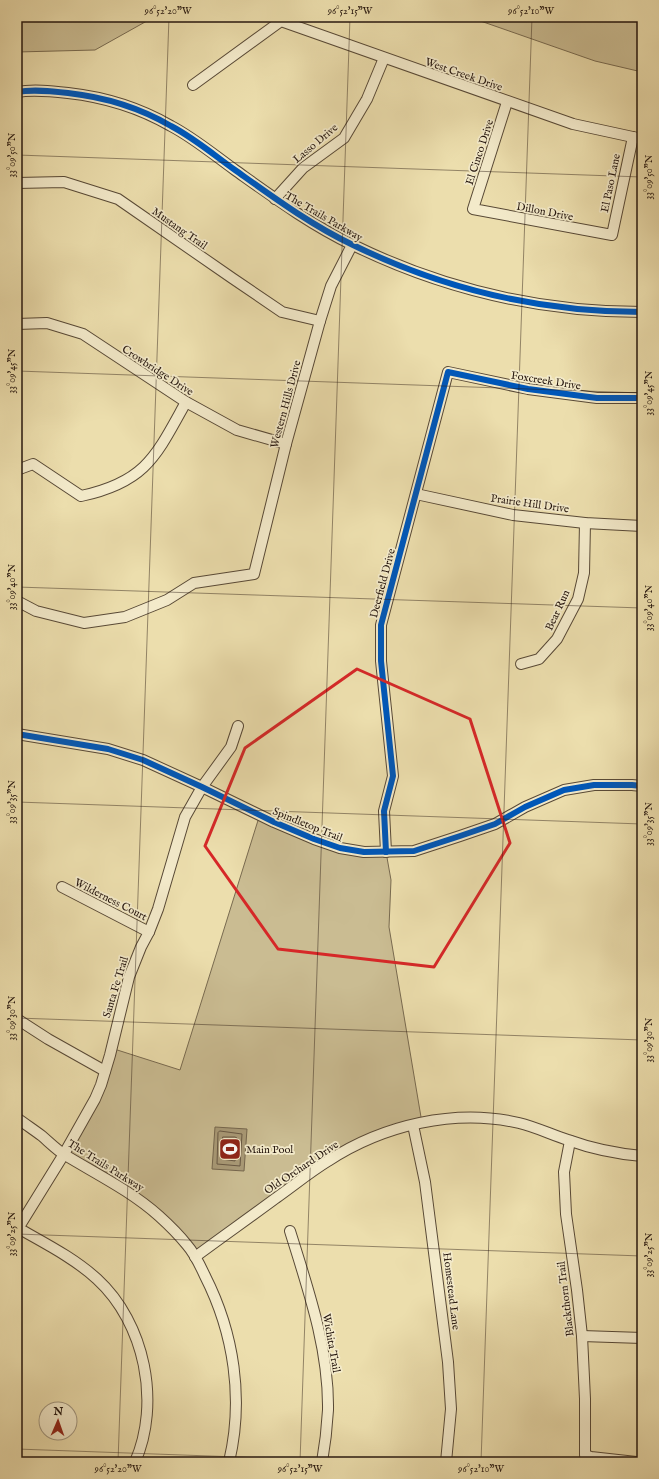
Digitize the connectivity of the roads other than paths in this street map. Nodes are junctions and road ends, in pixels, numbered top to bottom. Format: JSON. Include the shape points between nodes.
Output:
{"nodes":[{"id":1,"x":384,"y":58,"type":"junction"},
{"id":2,"x":193,"y":84,"type":"dead end"},
{"id":3,"x":17,"y":92,"type":"edge"},
{"id":4,"x":508,"y":102,"type":"junction"},
{"id":5,"x":637,"y":138,"type":"edge"},
{"id":6,"x":17,"y":183,"type":"edge"},
{"id":7,"x":275,"y":199,"type":"junction"},
{"id":8,"x":473,"y":209,"type":"joint"},
{"id":9,"x":612,"y":235,"type":"joint"},
{"id":10,"x":352,"y":245,"type":"junction"},
{"id":11,"x":642,"y":312,"type":"edge"},
{"id":12,"x":320,"y":322,"type":"junction"},
{"id":13,"x":17,"y":324,"type":"edge"},
{"id":14,"x":448,"y":372,"type":"joint"},
{"id":15,"x":642,"y":398,"type":"edge"},
{"id":16,"x":186,"y":402,"type":"junction"},
{"id":17,"x":286,"y":444,"type":"junction"},
{"id":18,"x":17,"y":470,"type":"edge"},
{"id":19,"x":416,"y":494,"type":"junction"},
{"id":20,"x":585,"y":523,"type":"junction"},
{"id":21,"x":642,"y":526,"type":"edge"},
{"id":22,"x":17,"y":601,"type":"edge"},
{"id":23,"x":521,"y":664,"type":"dead end"},
{"id":24,"x":238,"y":726,"type":"dead end"},
{"id":25,"x":17,"y":734,"type":"edge"},
{"id":26,"x":642,"y":786,"type":"edge"},
{"id":27,"x":202,"y":787,"type":"junction"},
{"id":28,"x":386,"y":852,"type":"junction"},
{"id":29,"x":62,"y":888,"type":"dead end"},
{"id":30,"x":149,"y":932,"type":"junction"},
{"id":31,"x":17,"y":1019,"type":"edge"},
{"id":32,"x":105,"y":1072,"type":"junction"},
{"id":33,"x":17,"y":1118,"type":"edge"},
{"id":34,"x":413,"y":1125,"type":"junction"},
{"id":35,"x":570,"y":1141,"type":"junction"},
{"id":36,"x":64,"y":1154,"type":"junction"},
{"id":37,"x":642,"y":1156,"type":"edge"},
{"id":38,"x":18,"y":1229,"type":"edge"},
{"id":39,"x":290,"y":1231,"type":"dead end"},
{"id":40,"x":195,"y":1257,"type":"junction"},
{"id":41,"x":582,"y":1336,"type":"junction"},
{"id":42,"x":642,"y":1338,"type":"edge"},
{"id":43,"x":135,"y":1462,"type":"edge"},
{"id":44,"x":229,"y":1462,"type":"edge"},
{"id":45,"x":322,"y":1462,"type":"edge"},
{"id":46,"x":446,"y":1462,"type":"edge"},
{"id":47,"x":636,"y":1462,"type":"edge"}],
"edges":[{"from":1,"to":2,"type":"street","name":"West Creek Drive","via":[[281,21]]},
{"from":1,"to":4,"type":"street","name":"West Creek Drive"},
{"from":1,"to":7,"type":"street","name":"Lasso Drive","via":[[367,99],[344,138],[303,168]]},
{"from":3,"to":7,"type":"street","name":"The Trails Parkway","via":[[51,91],[86,95],[148,114],[195,140]]},
{"from":4,"to":5,"type":"street","name":"West Creek Drive","via":[[573,124]]},
{"from":4,"to":8,"type":"street","name":"El Cinco Drive"},
{"from":5,"to":9,"type":"street","name":"El Paso Lane"},
{"from":6,"to":12,"type":"street","name":"Mustang Trail","via":[[64,182],[118,198],[282,312]]},
{"from":7,"to":10,"type":"street","name":"The Trails Parkway"},
{"from":8,"to":9,"type":"street","name":"Dillon Drive"},
{"from":10,"to":11,"type":"street","name":"The Trails Parkway","via":[[441,281],[506,298],[583,310]]},
{"from":10,"to":12,"type":"street","name":"Western Hills Drive","via":[[331,286]]},
{"from":12,"to":17,"type":"street","name":"Western Hills Drive"},
{"from":13,"to":16,"type":"street","name":"Crowbridge Drive","via":[[47,323],[83,334]]},
{"from":14,"to":15,"type":"street","name":"Foxcreek Drive","via":[[528,390],[597,398]]},
{"from":14,"to":19,"type":"street","name":"Deerfield Drive"},
{"from":16,"to":17,"type":"street","name":"Crowbridge Drive","via":[[236,430]]},
{"from":16,"to":18,"type":"street","via":[[160,449],[146,466],[124,483],[81,496],[33,464]]},
{"from":17,"to":22,"type":"street","name":"Western Hills Drive","via":[[254,574],[194,584],[167,600],[125,617],[84,623],[36,611]]},
{"from":19,"to":20,"type":"street","name":"Prairie Hill Drive","via":[[513,515]]},
{"from":19,"to":28,"type":"street","name":"Deerfield Drive","via":[[381,625],[381,661],[393,776],[384,811]]},
{"from":20,"to":21,"type":"street","name":"Prairie Hill Drive"},
{"from":20,"to":23,"type":"street","name":"Bear Run","via":[[584,573],[578,599],[557,639],[540,659]]},
{"from":24,"to":27,"type":"street","name":"Santa Fe Trail","via":[[231,747]]},
{"from":25,"to":27,"type":"street","name":"Spindletop Trail","via":[[108,748],[143,760]]},
{"from":26,"to":28,"type":"street","name":"Spindletop Trail","via":[[594,785],[564,790],[495,824],[414,851]]},
{"from":27,"to":28,"type":"street","name":"Spindletop Trail","via":[[320,842],[364,852]]},
{"from":27,"to":30,"type":"street","name":"Santa Fe Trail","via":[[185,817]]},
{"from":29,"to":30,"type":"street","name":"Wilderness Court"},
{"from":30,"to":32,"type":"street","name":"Santa Fe Trail","via":[[129,977]]},
{"from":31,"to":32,"type":"street"},
{"from":32,"to":36,"type":"street","name":"Santa Fe Trail","via":[[95,1099]]},
{"from":33,"to":36,"type":"street","name":"The Trails Parkway"},
{"from":34,"to":35,"type":"street","name":"Old Orchard Drive","via":[[445,1118],[476,1117],[520,1123]]},
{"from":34,"to":40,"type":"street","name":"Old Orchard Drive","via":[[382,1134],[328,1160]]},
{"from":34,"to":46,"type":"street","name":"Homestead Lane","via":[[425,1182],[448,1362],[451,1409]]},
{"from":35,"to":37,"type":"street","name":"Old Orchard Drive"},
{"from":35,"to":41,"type":"street","name":"Blackthorn Trail","via":[[564,1172],[566,1214]]},
{"from":36,"to":38,"type":"street","name":"Santa Fe Trail"},
{"from":36,"to":40,"type":"street","name":"The Trails Parkway","via":[[142,1202],[187,1244]]},
{"from":38,"to":43,"type":"street","via":[[75,1260],[98,1280],[119,1305],[132,1329],[144,1367],[147,1409],[141,1447]]},
{"from":39,"to":45,"type":"street","name":"Wichita Trail","via":[[313,1305],[325,1364],[328,1410]]},
{"from":40,"to":44,"type":"street","name":"The Trails Parkway","via":[[221,1311],[235,1370],[236,1410]]},
{"from":41,"to":42,"type":"street"},
{"from":41,"to":47,"type":"street","name":"Blackthorn Trail","via":[[585,1454],[591,1457]]}]}
